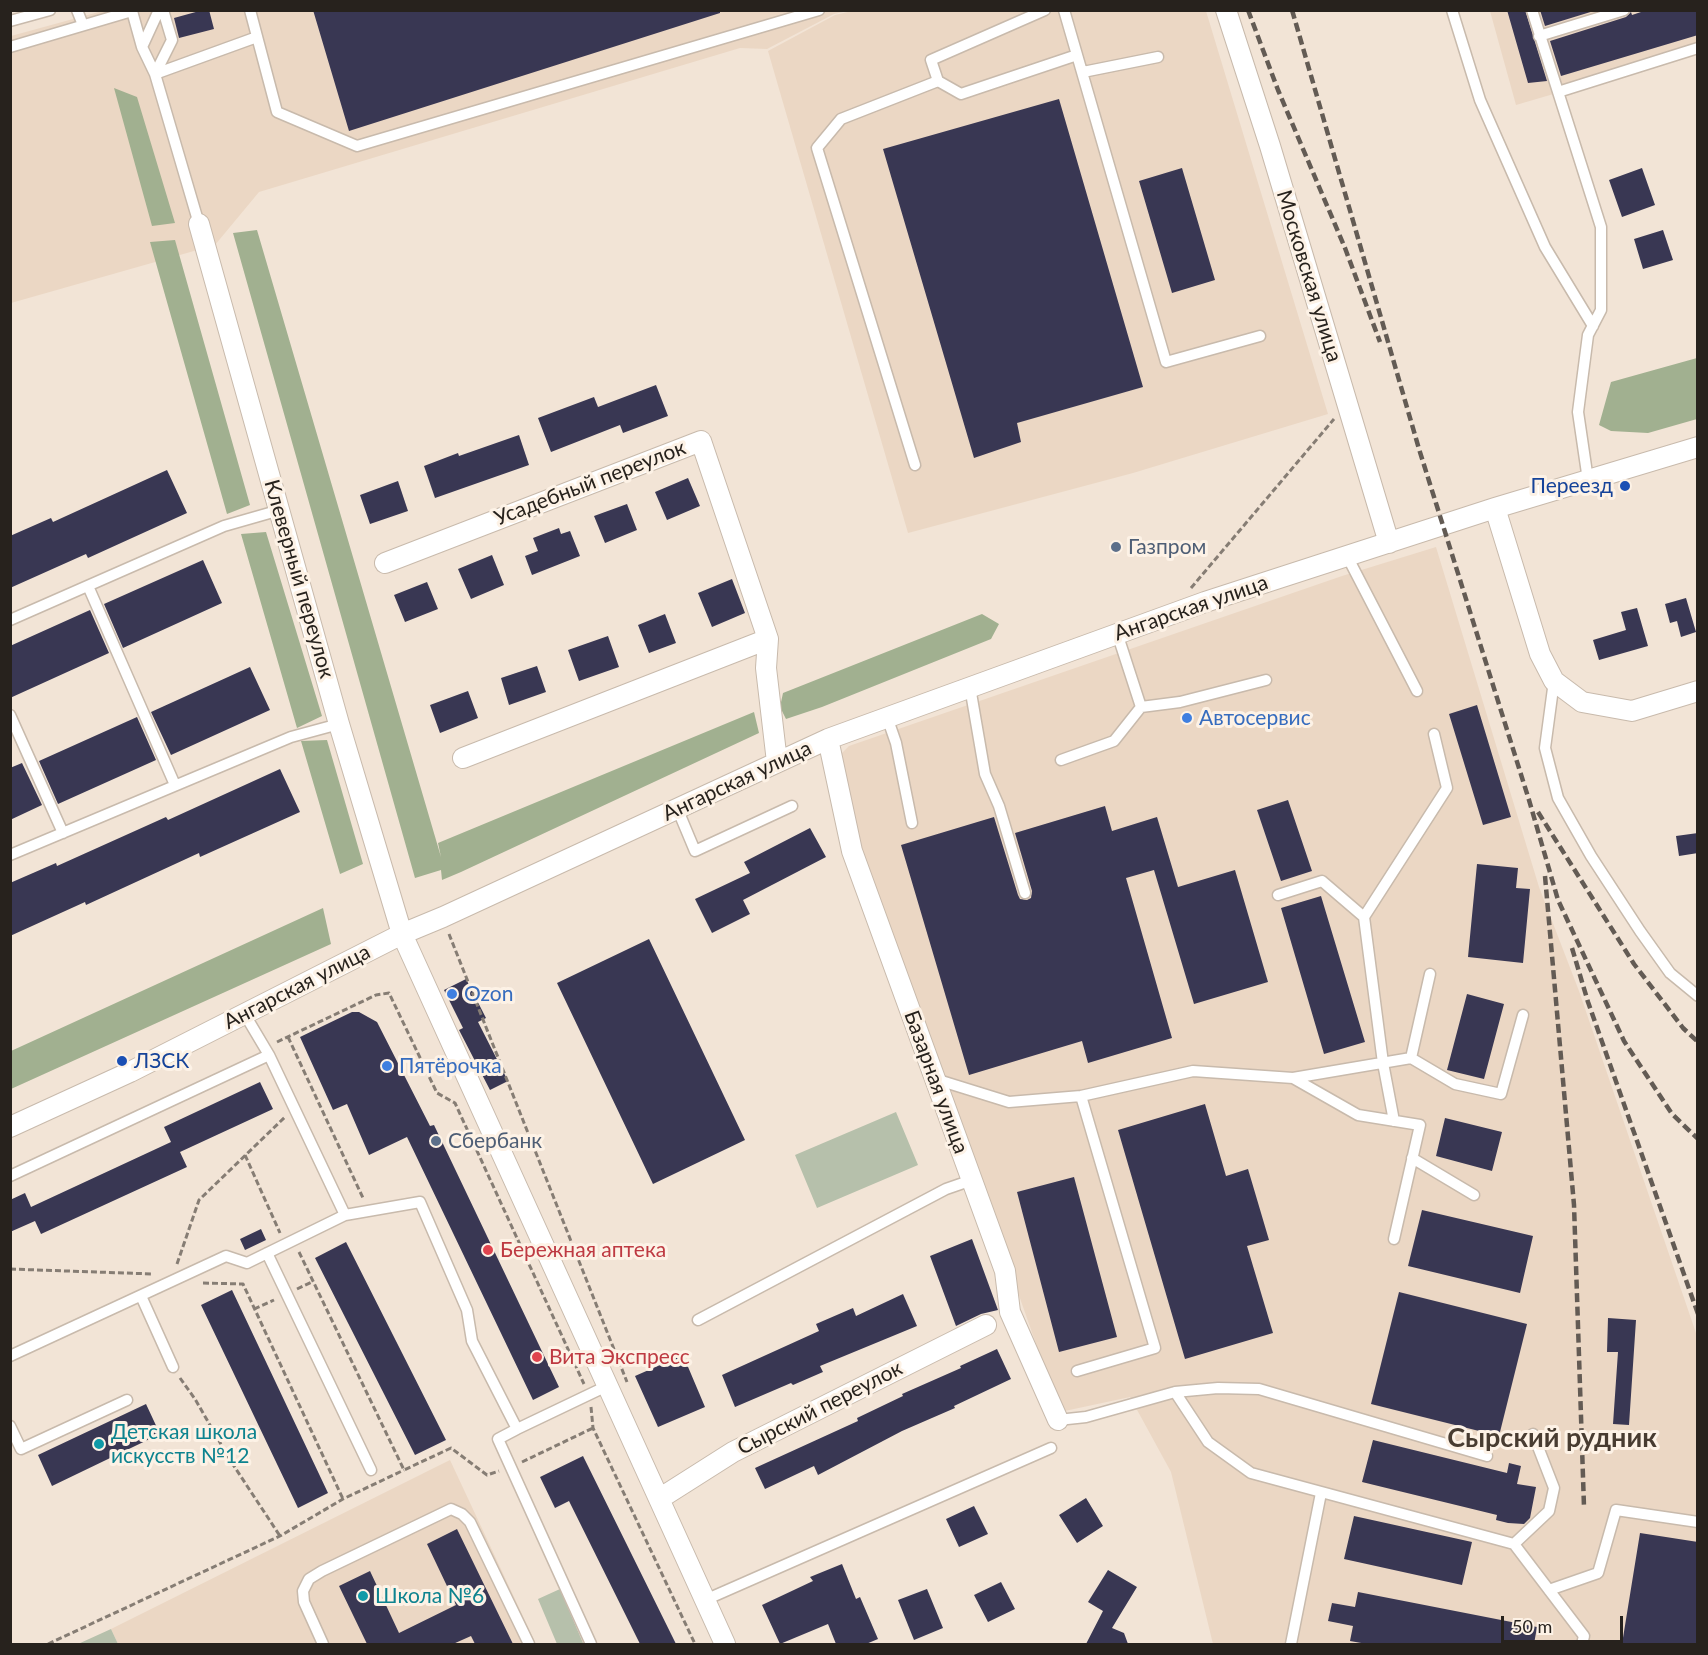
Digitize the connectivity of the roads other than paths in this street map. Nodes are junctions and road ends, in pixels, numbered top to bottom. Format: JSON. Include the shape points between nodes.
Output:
{"nodes":[{"id":1,"x":50,"y":10,"type":"edge"},
{"id":2,"x":77,"y":10,"type":"edge"},
{"id":3,"x":161,"y":10,"type":"edge"},
{"id":4,"x":250,"y":10,"type":"edge"},
{"id":5,"x":819,"y":10,"type":"edge"},
{"id":6,"x":1045,"y":10,"type":"edge"},
{"id":7,"x":1065,"y":10,"type":"edge"},
{"id":8,"x":1226,"y":10,"type":"edge"},
{"id":9,"x":1452,"y":10,"type":"edge"},
{"id":10,"x":1532,"y":10,"type":"edge"},
{"id":11,"x":1624,"y":10,"type":"edge"},
{"id":12,"x":10,"y":21,"type":"edge"},
{"id":13,"x":83,"y":25,"type":"junction"},
{"id":14,"x":1539,"y":36,"type":"junction"},
{"id":15,"x":257,"y":37,"type":"junction"},
{"id":16,"x":142,"y":46,"type":"junction"},
{"id":17,"x":10,"y":47,"type":"edge"},
{"id":18,"x":1698,"y":48,"type":"edge"},
{"id":19,"x":1077,"y":55,"type":"junction"},
{"id":20,"x":1158,"y":57,"type":"dead end"},
{"id":21,"x":1083,"y":72,"type":"junction"},
{"id":22,"x":155,"y":74,"type":"junction"},
{"id":23,"x":938,"y":81,"type":"junction"},
{"id":24,"x":1558,"y":92,"type":"junction"},
{"id":25,"x":199,"y":224,"type":"joint"},
{"id":26,"x":1593,"y":326,"type":"junction"},
{"id":27,"x":1260,"y":336,"type":"dead end"},
{"id":28,"x":1698,"y":447,"type":"edge"},
{"id":29,"x":915,"y":465,"type":"dead end"},
{"id":30,"x":1588,"y":480,"type":"junction"},
{"id":31,"x":1495,"y":508,"type":"junction"},
{"id":32,"x":280,"y":510,"type":"junction"},
{"id":33,"x":1389,"y":543,"type":"junction"},
{"id":34,"x":1347,"y":556,"type":"junction"},
{"id":35,"x":385,"y":563,"type":"dead end"},
{"id":36,"x":88,"y":586,"type":"junction"},
{"id":37,"x":10,"y":620,"type":"edge"},
{"id":38,"x":1117,"y":633,"type":"junction"},
{"id":39,"x":768,"y":639,"type":"junction"},
{"id":40,"x":1266,"y":680,"type":"dead end"},
{"id":41,"x":1554,"y":681,"type":"junction"},
{"id":42,"x":970,"y":687,"type":"junction"},
{"id":43,"x":1417,"y":691,"type":"dead end"},
{"id":44,"x":1698,"y":691,"type":"edge"},
{"id":45,"x":1140,"y":707,"type":"junction"},
{"id":46,"x":10,"y":715,"type":"edge"},
{"id":47,"x":887,"y":717,"type":"junction"},
{"id":48,"x":339,"y":724,"type":"junction"},
{"id":49,"x":1434,"y":734,"type":"dead end"},
{"id":50,"x":828,"y":739,"type":"junction"},
{"id":51,"x":463,"y":758,"type":"dead end"},
{"id":52,"x":1062,"y":760,"type":"dead end"},
{"id":53,"x":777,"y":762,"type":"junction"},
{"id":54,"x":176,"y":785,"type":"junction"},
{"id":55,"x":792,"y":806,"type":"dead end"},
{"id":56,"x":677,"y":808,"type":"junction"},
{"id":57,"x":912,"y":823,"type":"dead end"},
{"id":58,"x":63,"y":833,"type":"junction"},
{"id":59,"x":10,"y":855,"type":"edge"},
{"id":60,"x":1025,"y":893,"type":"dead end"},
{"id":61,"x":1278,"y":895,"type":"dead end"},
{"id":62,"x":1364,"y":917,"type":"junction"},
{"id":63,"x":402,"y":934,"type":"junction"},
{"id":64,"x":1430,"y":974,"type":"dead end"},
{"id":65,"x":1698,"y":996,"type":"edge"},
{"id":66,"x":244,"y":1013,"type":"junction"},
{"id":67,"x":1523,"y":1015,"type":"dead end"},
{"id":68,"x":267,"y":1051,"type":"junction"},
{"id":69,"x":1411,"y":1058,"type":"junction"},
{"id":70,"x":1383,"y":1063,"type":"junction"},
{"id":71,"x":1293,"y":1078,"type":"junction"},
{"id":72,"x":935,"y":1079,"type":"junction"},
{"id":73,"x":1081,"y":1096,"type":"junction"},
{"id":74,"x":1394,"y":1121,"type":"junction"},
{"id":75,"x":10,"y":1127,"type":"edge"},
{"id":76,"x":1412,"y":1158,"type":"junction"},
{"id":77,"x":10,"y":1176,"type":"edge"},
{"id":78,"x":972,"y":1180,"type":"junction"},
{"id":79,"x":1474,"y":1195,"type":"dead end"},
{"id":80,"x":345,"y":1215,"type":"junction"},
{"id":81,"x":1394,"y":1239,"type":"dead end"},
{"id":82,"x":267,"y":1253,"type":"junction"},
{"id":83,"x":141,"y":1296,"type":"junction"},
{"id":84,"x":698,"y":1320,"type":"dead end"},
{"id":85,"x":986,"y":1325,"type":"dead end"},
{"id":86,"x":10,"y":1356,"type":"edge"},
{"id":87,"x":173,"y":1367,"type":"road end"},
{"id":88,"x":1077,"y":1371,"type":"dead end"},
{"id":89,"x":598,"y":1390,"type":"junction"},
{"id":90,"x":1175,"y":1392,"type":"junction"},
{"id":91,"x":127,"y":1401,"type":"dead end"},
{"id":92,"x":1058,"y":1420,"type":"joint"},
{"id":93,"x":10,"y":1426,"type":"edge"},
{"id":94,"x":517,"y":1429,"type":"junction"},
{"id":95,"x":1533,"y":1434,"type":"dead end"},
{"id":96,"x":1050,"y":1448,"type":"dead end"},
{"id":97,"x":1487,"y":1456,"type":"dead end"},
{"id":98,"x":371,"y":1470,"type":"dead end"},
{"id":99,"x":1321,"y":1493,"type":"junction"},
{"id":100,"x":659,"y":1499,"type":"junction"},
{"id":101,"x":1698,"y":1522,"type":"edge"},
{"id":102,"x":1514,"y":1544,"type":"junction"},
{"id":103,"x":1549,"y":1590,"type":"junction"},
{"id":104,"x":705,"y":1600,"type":"junction"},
{"id":105,"x":323,"y":1644,"type":"edge"},
{"id":106,"x":529,"y":1644,"type":"edge"},
{"id":107,"x":591,"y":1644,"type":"edge"},
{"id":108,"x":725,"y":1644,"type":"edge"},
{"id":109,"x":1291,"y":1644,"type":"edge"},
{"id":110,"x":1582,"y":1644,"type":"edge"}],
"edges":[{"from":1,"to":12,"type":"lane"},
{"from":2,"to":13,"type":"lane"},
{"from":3,"to":16,"type":"lane"},
{"from":3,"to":22,"type":"lane","via":[[172,40]]},
{"from":4,"to":15,"type":"lane"},
{"from":5,"to":15,"type":"lane","via":[[357,146],[277,112]]},
{"from":6,"to":23,"type":"lane","via":[[931,60]]},
{"from":7,"to":19,"type":"lane"},
{"from":8,"to":33,"type":"street","name":"Московская улица"},
{"from":9,"to":26,"type":"lane","via":[[1480,100],[1545,247]]},
{"from":10,"to":14,"type":"lane"},
{"from":11,"to":14,"type":"lane"},
{"from":13,"to":16,"type":"lane","via":[[132,11]]},
{"from":13,"to":17,"type":"lane"},
{"from":14,"to":24,"type":"lane"},
{"from":15,"to":22,"type":"lane"},
{"from":16,"to":22,"type":"lane"},
{"from":18,"to":24,"type":"lane"},
{"from":19,"to":21,"type":"lane"},
{"from":19,"to":23,"type":"lane","via":[[961,94]]},
{"from":20,"to":21,"type":"lane"},
{"from":21,"to":27,"type":"lane","via":[[1166,362]]},
{"from":22,"to":25,"type":"lane"},
{"from":23,"to":29,"type":"lane","via":[[841,119],[818,148]]},
{"from":24,"to":26,"type":"lane","via":[[1601,227],[1601,310]]},
{"from":25,"to":32,"type":"street","name":"Клеверный переулок"},
{"from":26,"to":30,"type":"lane","via":[[1588,335],[1578,412]]},
{"from":28,"to":30,"type":"street","name":"Ангарская улица"},
{"from":30,"to":31,"type":"street","name":"Ангарская улица"},
{"from":31,"to":33,"type":"street","name":"Ангарская улица"},
{"from":31,"to":41,"type":"street","via":[[1540,654]]},
{"from":32,"to":36,"type":"lane","via":[[224,526]]},
{"from":32,"to":48,"type":"street","name":"Клеверный переулок"},
{"from":33,"to":34,"type":"street","name":"Ангарская улица"},
{"from":34,"to":38,"type":"street","name":"Ангарская улица"},
{"from":34,"to":43,"type":"lane"},
{"from":35,"to":39,"type":"street","name":"Усадебный переулок","via":[[701,441]]},
{"from":36,"to":37,"type":"lane"},
{"from":36,"to":54,"type":"lane"},
{"from":38,"to":42,"type":"street","name":"Ангарская улица"},
{"from":38,"to":45,"type":"lane"},
{"from":39,"to":51,"type":"street"},
{"from":39,"to":53,"type":"street","name":"Усадебный переулок","via":[[766,668]]},
{"from":40,"to":45,"type":"lane","via":[[1180,702]]},
{"from":41,"to":44,"type":"street","via":[[1582,702],[1632,711]]},
{"from":41,"to":65,"type":"lane","via":[[1545,748],[1558,798],[1640,931],[1670,973]]},
{"from":42,"to":47,"type":"street","name":"Ангарская улица"},
{"from":42,"to":60,"type":"lane","via":[[985,774],[999,806]]},
{"from":45,"to":52,"type":"lane","via":[[1114,741]]},
{"from":46,"to":58,"type":"lane"},
{"from":47,"to":50,"type":"street","name":"Ангарская улица"},
{"from":47,"to":57,"type":"lane","via":[[896,742]]},
{"from":48,"to":54,"type":"lane","via":[[291,736]]},
{"from":48,"to":63,"type":"street","name":"Клеверный переулок"},
{"from":49,"to":62,"type":"lane","via":[[1447,788]]},
{"from":50,"to":53,"type":"street","name":"Ангарская улица"},
{"from":50,"to":72,"type":"street","name":"Базарная улица","via":[[852,851]]},
{"from":53,"to":56,"type":"street","name":"Ангарская улица"},
{"from":54,"to":58,"type":"lane"},
{"from":55,"to":56,"type":"lane","via":[[695,851]]},
{"from":56,"to":63,"type":"street","name":"Ангарская улица"},
{"from":58,"to":59,"type":"lane"},
{"from":61,"to":62,"type":"lane","via":[[1322,881]]},
{"from":62,"to":70,"type":"lane"},
{"from":63,"to":66,"type":"street","name":"Ангарская улица"},
{"from":63,"to":89,"type":"street","name":"Клеверный переулок"},
{"from":64,"to":69,"type":"lane"},
{"from":66,"to":68,"type":"lane"},
{"from":66,"to":75,"type":"street","name":"Ангарская улица","via":[[130,1072]]},
{"from":67,"to":69,"type":"lane","via":[[1502,1094],[1455,1084]]},
{"from":68,"to":77,"type":"lane"},
{"from":68,"to":80,"type":"lane"},
{"from":69,"to":70,"type":"lane"},
{"from":70,"to":71,"type":"lane"},
{"from":70,"to":74,"type":"lane"},
{"from":71,"to":73,"type":"lane","via":[[1193,1071]]},
{"from":71,"to":74,"type":"lane","via":[[1358,1115]]},
{"from":72,"to":73,"type":"lane","via":[[1009,1102]]},
{"from":72,"to":78,"type":"street","name":"Базарная улица"},
{"from":73,"to":88,"type":"lane","via":[[1155,1348]]},
{"from":74,"to":76,"type":"lane","via":[[1420,1125]]},
{"from":76,"to":79,"type":"lane"},
{"from":76,"to":81,"type":"lane"},
{"from":78,"to":84,"type":"lane","via":[[946,1189]]},
{"from":78,"to":92,"type":"street","name":"Базарная улица","via":[[1005,1270],[1010,1312]]},
{"from":80,"to":82,"type":"lane"},
{"from":80,"to":94,"type":"lane","via":[[420,1202],[467,1310],[472,1341]]},
{"from":82,"to":83,"type":"lane","via":[[247,1263],[226,1256]]},
{"from":82,"to":98,"type":"lane"},
{"from":83,"to":86,"type":"lane"},
{"from":83,"to":87,"type":"lane"},
{"from":85,"to":100,"type":"street","name":"Сырский переулок","via":[[733,1452]]},
{"from":89,"to":94,"type":"lane"},
{"from":89,"to":100,"type":"street","name":"Клеверный переулок"},
{"from":90,"to":92,"type":"lane","via":[[1086,1417]]},
{"from":90,"to":97,"type":"lane","via":[[1259,1389]]},
{"from":90,"to":99,"type":"lane","via":[[1208,1442],[1251,1473]]},
{"from":91,"to":93,"type":"lane","via":[[21,1449]]},
{"from":94,"to":107,"type":"lane","via":[[498,1439]]},
{"from":95,"to":102,"type":"lane","via":[[1554,1488],[1549,1511]]},
{"from":96,"to":104,"type":"lane"},
{"from":99,"to":102,"type":"lane"},
{"from":99,"to":109,"type":"lane"},
{"from":100,"to":104,"type":"street","name":"Клеверный переулок"},
{"from":101,"to":103,"type":"lane","via":[[1616,1510],[1598,1572]]},
{"from":102,"to":103,"type":"lane"},
{"from":103,"to":110,"type":"lane","via":[[1584,1636]]},
{"from":104,"to":108,"type":"street","name":"Клеверный переулок"},
{"from":105,"to":106,"type":"lane","via":[[304,1602],[303,1591],[309,1580],[451,1509],[470,1522]]}]}
